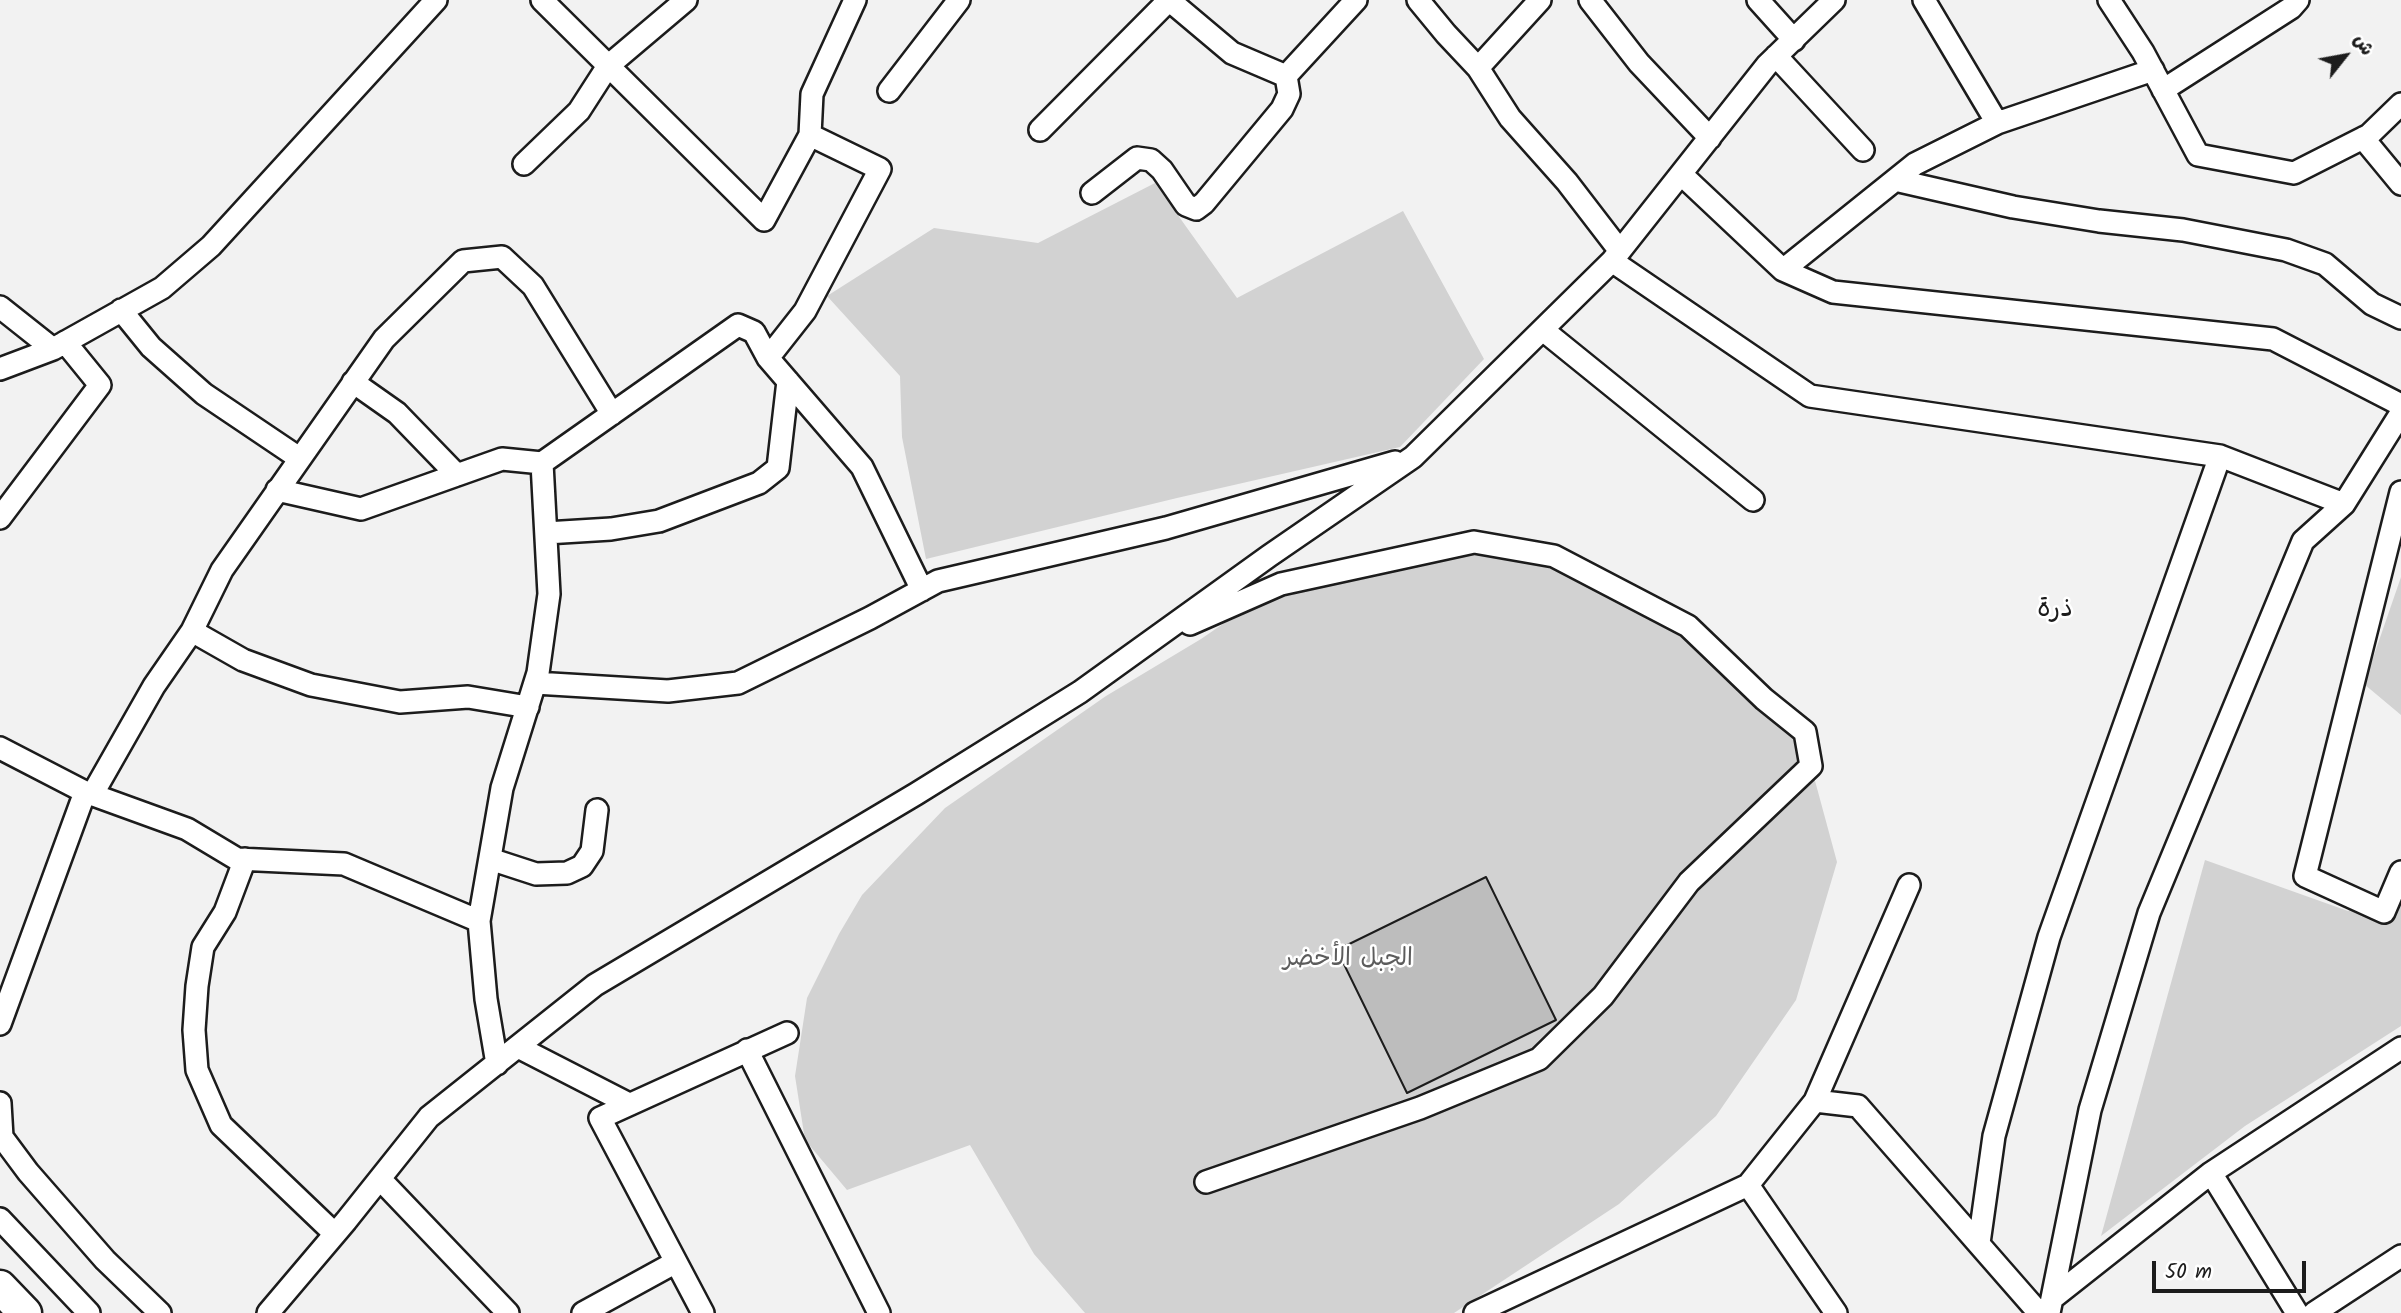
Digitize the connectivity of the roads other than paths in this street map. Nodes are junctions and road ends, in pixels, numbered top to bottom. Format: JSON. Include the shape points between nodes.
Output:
{"nodes":[{"id":1,"x":436,"y":0,"type":"edge"},
{"id":2,"x":542,"y":0,"type":"edge"},
{"id":3,"x":686,"y":0,"type":"edge"},
{"id":4,"x":855,"y":0,"type":"edge"},
{"id":5,"x":959,"y":0,"type":"edge"},
{"id":6,"x":1169,"y":0,"type":"edge"},
{"id":7,"x":1356,"y":0,"type":"edge"},
{"id":8,"x":1418,"y":0,"type":"edge"},
{"id":9,"x":1540,"y":0,"type":"edge"},
{"id":10,"x":1590,"y":0,"type":"edge"},
{"id":11,"x":1758,"y":0,"type":"edge"},
{"id":12,"x":1835,"y":0,"type":"edge"},
{"id":13,"x":1924,"y":0,"type":"edge"},
{"id":14,"x":2109,"y":0,"type":"edge"},
{"id":15,"x":2291,"y":3,"type":"edge"},
{"id":16,"x":1794,"y":40,"type":"junction"},
{"id":17,"x":1776,"y":56,"type":"junction"},
{"id":18,"x":608,"y":66,"type":"junction"},
{"id":19,"x":1478,"y":68,"type":"junction"},
{"id":20,"x":2153,"y":70,"type":"junction"},
{"id":21,"x":1286,"y":76,"type":"junction"},
{"id":22,"x":2163,"y":90,"type":"junction"},
{"id":23,"x":889,"y":91,"type":"dead end"},
{"id":24,"x":2401,"y":104,"type":"edge"},
{"id":25,"x":1997,"y":123,"type":"junction"},
{"id":26,"x":1040,"y":130,"type":"dead end"},
{"id":27,"x":810,"y":135,"type":"junction"},
{"id":28,"x":1710,"y":138,"type":"junction"},
{"id":29,"x":2363,"y":138,"type":"junction"},
{"id":30,"x":1863,"y":150,"type":"dead end"},
{"id":31,"x":524,"y":164,"type":"dead end"},
{"id":32,"x":1681,"y":174,"type":"junction"},
{"id":33,"x":1895,"y":180,"type":"junction"},
{"id":34,"x":2401,"y":184,"type":"edge"},
{"id":35,"x":1092,"y":193,"type":"dead end"},
{"id":36,"x":1616,"y":256,"type":"junction"},
{"id":37,"x":1783,"y":270,"type":"junction"},
{"id":38,"x":0,"y":307,"type":"edge"},
{"id":39,"x":121,"y":310,"type":"junction"},
{"id":40,"x":2401,"y":318,"type":"edge"},
{"id":41,"x":1542,"y":330,"type":"junction"},
{"id":42,"x":59,"y":345,"type":"junction"},
{"id":43,"x":768,"y":358,"type":"junction"},
{"id":44,"x":0,"y":369,"type":"edge"},
{"id":45,"x":788,"y":381,"type":"junction"},
{"id":46,"x":354,"y":382,"type":"junction"},
{"id":47,"x":2401,"y":405,"type":"edge"},
{"id":48,"x":2401,"y":413,"type":"edge"},
{"id":49,"x":612,"y":414,"type":"junction"},
{"id":50,"x":2220,"y":456,"type":"junction"},
{"id":51,"x":1413,"y":457,"type":"junction"},
{"id":52,"x":299,"y":458,"type":"junction"},
{"id":53,"x":542,"y":463,"type":"junction"},
{"id":54,"x":457,"y":475,"type":"junction"},
{"id":55,"x":277,"y":490,"type":"junction"},
{"id":56,"x":2401,"y":492,"type":"edge"},
{"id":57,"x":1753,"y":500,"type":"dead end"},
{"id":58,"x":2344,"y":504,"type":"junction"},
{"id":59,"x":0,"y":518,"type":"edge"},
{"id":60,"x":546,"y":533,"type":"junction"},
{"id":61,"x":922,"y":590,"type":"junction"},
{"id":62,"x":192,"y":631,"type":"junction"},
{"id":63,"x":1150,"y":642,"type":"junction"},
{"id":64,"x":535,"y":684,"type":"junction"},
{"id":65,"x":527,"y":707,"type":"junction"},
{"id":66,"x":0,"y":748,"type":"edge"},
{"id":67,"x":88,"y":794,"type":"junction"},
{"id":68,"x":597,"y":810,"type":"dead end"},
{"id":69,"x":245,"y":859,"type":"junction"},
{"id":70,"x":490,"y":859,"type":"junction"},
{"id":71,"x":2401,"y":872,"type":"edge"},
{"id":72,"x":1909,"y":885,"type":"dead end"},
{"id":73,"x":479,"y":921,"type":"junction"},
{"id":74,"x":0,"y":1024,"type":"edge"},
{"id":75,"x":787,"y":1033,"type":"dead end"},
{"id":76,"x":518,"y":1047,"type":"junction"},
{"id":77,"x":2401,"y":1048,"type":"edge"},
{"id":78,"x":747,"y":1050,"type":"junction"},
{"id":79,"x":497,"y":1064,"type":"junction"},
{"id":80,"x":1815,"y":1101,"type":"junction"},
{"id":81,"x":0,"y":1104,"type":"edge"},
{"id":82,"x":629,"y":1104,"type":"junction"},
{"id":83,"x":2211,"y":1173,"type":"junction"},
{"id":84,"x":380,"y":1180,"type":"junction"},
{"id":85,"x":1206,"y":1182,"type":"dead end"},
{"id":86,"x":1748,"y":1185,"type":"junction"},
{"id":87,"x":0,"y":1219,"type":"edge"},
{"id":88,"x":335,"y":1234,"type":"junction"},
{"id":89,"x":1979,"y":1243,"type":"junction"},
{"id":90,"x":2401,"y":1256,"type":"edge"},
{"id":91,"x":676,"y":1262,"type":"junction"},
{"id":92,"x":0,"y":1287,"type":"edge"},
{"id":93,"x":2052,"y":1305,"type":"edge"},
{"id":94,"x":1834,"y":1312,"type":"edge"},
{"id":95,"x":25,"y":1313,"type":"edge"},
{"id":96,"x":89,"y":1313,"type":"edge"},
{"id":97,"x":160,"y":1313,"type":"edge"},
{"id":98,"x":268,"y":1313,"type":"edge"},
{"id":99,"x":508,"y":1313,"type":"edge"},
{"id":100,"x":583,"y":1313,"type":"edge"},
{"id":101,"x":703,"y":1313,"type":"edge"},
{"id":102,"x":879,"y":1313,"type":"edge"},
{"id":103,"x":1475,"y":1313,"type":"edge"},
{"id":104,"x":2039,"y":1313,"type":"edge"},
{"id":105,"x":2298,"y":1313,"type":"edge"},
{"id":106,"x":2314,"y":1313,"type":"edge"}],
"edges":[{"from":1,"to":39,"type":"street","via":[[211,246],[162,288]]},
{"from":2,"to":18,"type":"street"},
{"from":3,"to":18,"type":"street"},
{"from":4,"to":27,"type":"street","via":[[812,94]]},
{"from":5,"to":23,"type":"street"},
{"from":6,"to":21,"type":"street","via":[[1232,53]]},
{"from":6,"to":26,"type":"street"},
{"from":7,"to":21,"type":"street"},
{"from":8,"to":19,"type":"street"},
{"from":9,"to":19,"type":"street"},
{"from":10,"to":28,"type":"street","via":[[1639,63]]},
{"from":11,"to":16,"type":"street"},
{"from":12,"to":16,"type":"street"},
{"from":13,"to":25,"type":"street"},
{"from":14,"to":20,"type":"street"},
{"from":15,"to":22,"type":"street"},
{"from":16,"to":17,"type":"street"},
{"from":17,"to":28,"type":"street"},
{"from":17,"to":30,"type":"street"},
{"from":18,"to":27,"type":"street","via":[[764,220]]},
{"from":18,"to":31,"type":"street","via":[[579,111]]},
{"from":19,"to":36,"type":"street","via":[[1510,118],[1567,182]]},
{"from":20,"to":22,"type":"street"},
{"from":20,"to":25,"type":"street"},
{"from":21,"to":35,"type":"street","via":[[1289,94],[1282,109],[1196,209],[1186,205],[1151,160],[1137,158]]},
{"from":22,"to":29,"type":"street","via":[[2198,155],[2294,173]]},
{"from":24,"to":29,"type":"street"},
{"from":25,"to":33,"type":"street","via":[[1915,164]]},
{"from":27,"to":43,"type":"street","via":[[880,169],[805,311]]},
{"from":28,"to":32,"type":"street"},
{"from":29,"to":34,"type":"street"},
{"from":32,"to":36,"type":"street"},
{"from":32,"to":37,"type":"street"},
{"from":33,"to":37,"type":"street"},
{"from":33,"to":40,"type":"street","via":[[2013,206],[2286,250],[2325,264],[2372,304]]},
{"from":36,"to":41,"type":"street"},
{"from":36,"to":50,"type":"street","via":[[1810,396]]},
{"from":37,"to":47,"type":"street","via":[[1833,292],[2273,339]]},
{"from":38,"to":42,"type":"street"},
{"from":39,"to":42,"type":"street"},
{"from":39,"to":52,"type":"street","via":[[151,347],[204,394]]},
{"from":41,"to":51,"type":"street"},
{"from":41,"to":57,"type":"street"},
{"from":42,"to":44,"type":"street"},
{"from":42,"to":59,"type":"street","via":[[100,385]]},
{"from":43,"to":45,"type":"street"},
{"from":43,"to":49,"type":"street","via":[[754,332],[738,325]]},
{"from":45,"to":60,"type":"street","via":[[778,468],[759,482],[659,521]]},
{"from":45,"to":61,"type":"street","via":[[862,467]]},
{"from":46,"to":49,"type":"street","via":[[384,339],[463,261],[502,257],[533,286]]},
{"from":46,"to":52,"type":"street"},
{"from":46,"to":54,"type":"street","via":[[397,413]]},
{"from":48,"to":58,"type":"street"},
{"from":49,"to":53,"type":"street"},
{"from":50,"to":58,"type":"street"},
{"from":50,"to":89,"type":"street","via":[[2049,937],[1994,1136]]},
{"from":51,"to":61,"type":"street","via":[[1166,528],[938,581]]},
{"from":51,"to":63,"type":"street"},
{"from":52,"to":55,"type":"street"},
{"from":53,"to":54,"type":"street","via":[[502,459]]},
{"from":53,"to":60,"type":"street"},
{"from":54,"to":55,"type":"street","via":[[361,509]]},
{"from":55,"to":62,"type":"street","via":[[222,569]]},
{"from":56,"to":71,"type":"street","via":[[2305,876],[2384,912]]},
{"from":58,"to":93,"type":"street","via":[[2303,541],[2150,913],[2090,1110]]},
{"from":60,"to":64,"type":"street","via":[[550,594]]},
{"from":61,"to":64,"type":"street","via":[[738,683],[668,691]]},
{"from":62,"to":65,"type":"street","via":[[243,660],[311,685],[400,702],[468,697]]},
{"from":62,"to":67,"type":"street"},
{"from":63,"to":76,"type":"street","via":[[1080,692],[916,794],[595,985]]},
{"from":63,"to":85,"type":"street","via":[[1281,584],[1422,553],[1474,542],[1554,555],[1688,626],[1805,732],[1811,766],[1689,883],[1602,996],[1539,1059],[1420,1108]]},
{"from":64,"to":65,"type":"street"},
{"from":65,"to":70,"type":"street","via":[[502,788]]},
{"from":66,"to":67,"type":"street"},
{"from":67,"to":69,"type":"street","via":[[187,830],[237,859]]},
{"from":67,"to":74,"type":"street"},
{"from":68,"to":70,"type":"street","via":[[592,851],[582,866],[566,873],[536,874]]},
{"from":69,"to":73,"type":"street","via":[[344,864]]},
{"from":69,"to":88,"type":"street","via":[[225,912],[203,947],[194,1030],[197,1070],[221,1125]]},
{"from":70,"to":73,"type":"street"},
{"from":72,"to":80,"type":"street"},
{"from":73,"to":79,"type":"street"},
{"from":75,"to":78,"type":"street"},
{"from":76,"to":79,"type":"street"},
{"from":76,"to":82,"type":"street"},
{"from":77,"to":83,"type":"street"},
{"from":78,"to":82,"type":"street"},
{"from":78,"to":102,"type":"street"},
{"from":79,"to":84,"type":"street","via":[[429,1117]]},
{"from":80,"to":86,"type":"street"},
{"from":80,"to":89,"type":"street","via":[[1858,1106]]},
{"from":81,"to":97,"type":"street","via":[[2,1137],[106,1260]]},
{"from":82,"to":91,"type":"street","via":[[600,1118]]},
{"from":83,"to":93,"type":"street"},
{"from":83,"to":105,"type":"street"},
{"from":84,"to":88,"type":"street"},
{"from":84,"to":99,"type":"street"},
{"from":86,"to":94,"type":"street"},
{"from":86,"to":103,"type":"street"},
{"from":87,"to":96,"type":"street"},
{"from":88,"to":98,"type":"street"},
{"from":89,"to":104,"type":"street"},
{"from":90,"to":106,"type":"street"},
{"from":91,"to":100,"type":"street"},
{"from":91,"to":101,"type":"street"},
{"from":92,"to":95,"type":"highway"}]}
